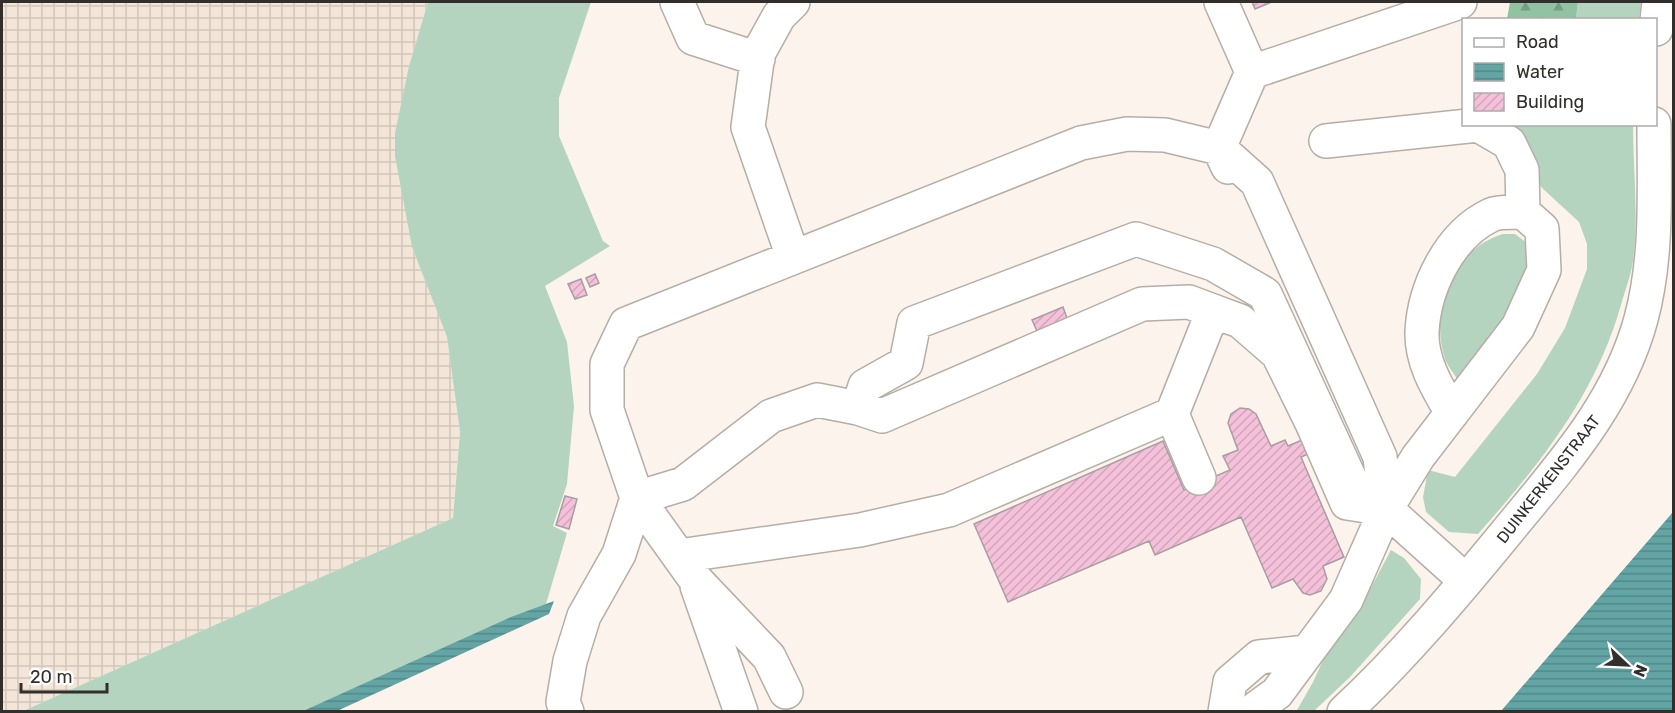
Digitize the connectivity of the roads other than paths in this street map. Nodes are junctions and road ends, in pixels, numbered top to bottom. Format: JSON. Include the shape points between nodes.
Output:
{"nodes":[{"id":1,"x":677,"y":2,"type":"edge"},
{"id":2,"x":793,"y":2,"type":"edge"},
{"id":3,"x":1221,"y":2,"type":"edge"},
{"id":4,"x":1460,"y":2,"type":"edge"},
{"id":5,"x":1659,"y":2,"type":"edge"},
{"id":6,"x":1657,"y":20,"type":"edge"},
{"id":7,"x":758,"y":59,"type":"junction"},
{"id":8,"x":1252,"y":72,"type":"junction"},
{"id":9,"x":1468,"y":126,"type":"edge"},
{"id":10,"x":1480,"y":126,"type":"edge"},
{"id":11,"x":1654,"y":126,"type":"edge"},
{"id":12,"x":1326,"y":141,"type":"dead end"},
{"id":13,"x":1219,"y":148,"type":"junction"},
{"id":14,"x":1523,"y":212,"type":"junction"},
{"id":15,"x":793,"y":257,"type":"junction"},
{"id":16,"x":1213,"y":311,"type":"junction"},
{"id":17,"x":858,"y":408,"type":"junction"},
{"id":18,"x":1452,"y":413,"type":"junction"},
{"id":19,"x":1172,"y":414,"type":"junction"},
{"id":20,"x":1199,"y":478,"type":"dead end"},
{"id":21,"x":637,"y":498,"type":"junction"},
{"id":22,"x":1374,"y":507,"type":"junction"},
{"id":23,"x":687,"y":567,"type":"junction"},
{"id":24,"x":1466,"y":581,"type":"junction"},
{"id":25,"x":1307,"y":652,"type":"junction"},
{"id":26,"x":786,"y":692,"type":"dead end"},
{"id":27,"x":556,"y":708,"type":"edge"},
{"id":28,"x":741,"y":711,"type":"edge"},
{"id":29,"x":1225,"y":711,"type":"edge"},
{"id":30,"x":1251,"y":711,"type":"edge"},
{"id":31,"x":1344,"y":711,"type":"edge"}],
"edges":[{"from":1,"to":7,"type":"main road","via":[[693,38]]},
{"from":2,"to":7,"type":"main road","via":[[779,16]]},
{"from":3,"to":8,"type":"main road"},
{"from":4,"to":8,"type":"main road"},
{"from":5,"to":6,"type":"main road"},
{"from":7,"to":15,"type":"main road","via":[[748,127]]},
{"from":8,"to":13,"type":"main road"},
{"from":9,"to":12,"type":"main road"},
{"from":10,"to":14,"type":"main road","via":[[1509,143],[1522,170]]},
{"from":11,"to":24,"type":"main road","name":"DUINKERKENSTRAAT","via":[[1653,256],[1630,352],[1616,385],[1578,446]]},
{"from":13,"to":15,"type":"main road","via":[[1165,135],[1127,134],[1081,143]]},
{"from":13,"to":22,"type":"main road"},
{"from":14,"to":18,"type":"main road","via":[[1542,229],[1544,270],[1518,327]]},
{"from":14,"to":18,"type":"main road","via":[[1493,214],[1459,237],[1430,287],[1422,334],[1430,375]]},
{"from":15,"to":21,"type":"main road","via":[[626,324],[607,364],[607,410]]},
{"from":16,"to":17,"type":"main road","via":[[1190,303],[1142,304],[882,416]]},
{"from":16,"to":19,"type":"main road"},
{"from":16,"to":22,"type":"main road","via":[[1240,321],[1278,354],[1347,503]]},
{"from":17,"to":21,"type":"main road","via":[[817,400],[771,416],[683,484]]},
{"from":17,"to":22,"type":"main road","via":[[866,386],[906,363],[914,323],[1136,239],[1213,264],[1265,294]]},
{"from":18,"to":22,"type":"main road"},
{"from":19,"to":20,"type":"main road"},
{"from":19,"to":23,"type":"main road","via":[[949,510]]},
{"from":21,"to":23,"type":"main road"},
{"from":21,"to":27,"type":"main road","via":[[619,554],[584,616]]},
{"from":22,"to":24,"type":"main road"},
{"from":22,"to":25,"type":"main road","via":[[1346,600]]},
{"from":23,"to":26,"type":"main road","via":[[770,657]]},
{"from":23,"to":28,"type":"main road"},
{"from":24,"to":31,"type":"main road","name":"DUINKERKENSTRAAT","via":[[1381,677]]},
{"from":25,"to":29,"type":"main road","via":[[1259,657],[1230,682]]},
{"from":25,"to":30,"type":"main road","via":[[1277,693]]}]}
